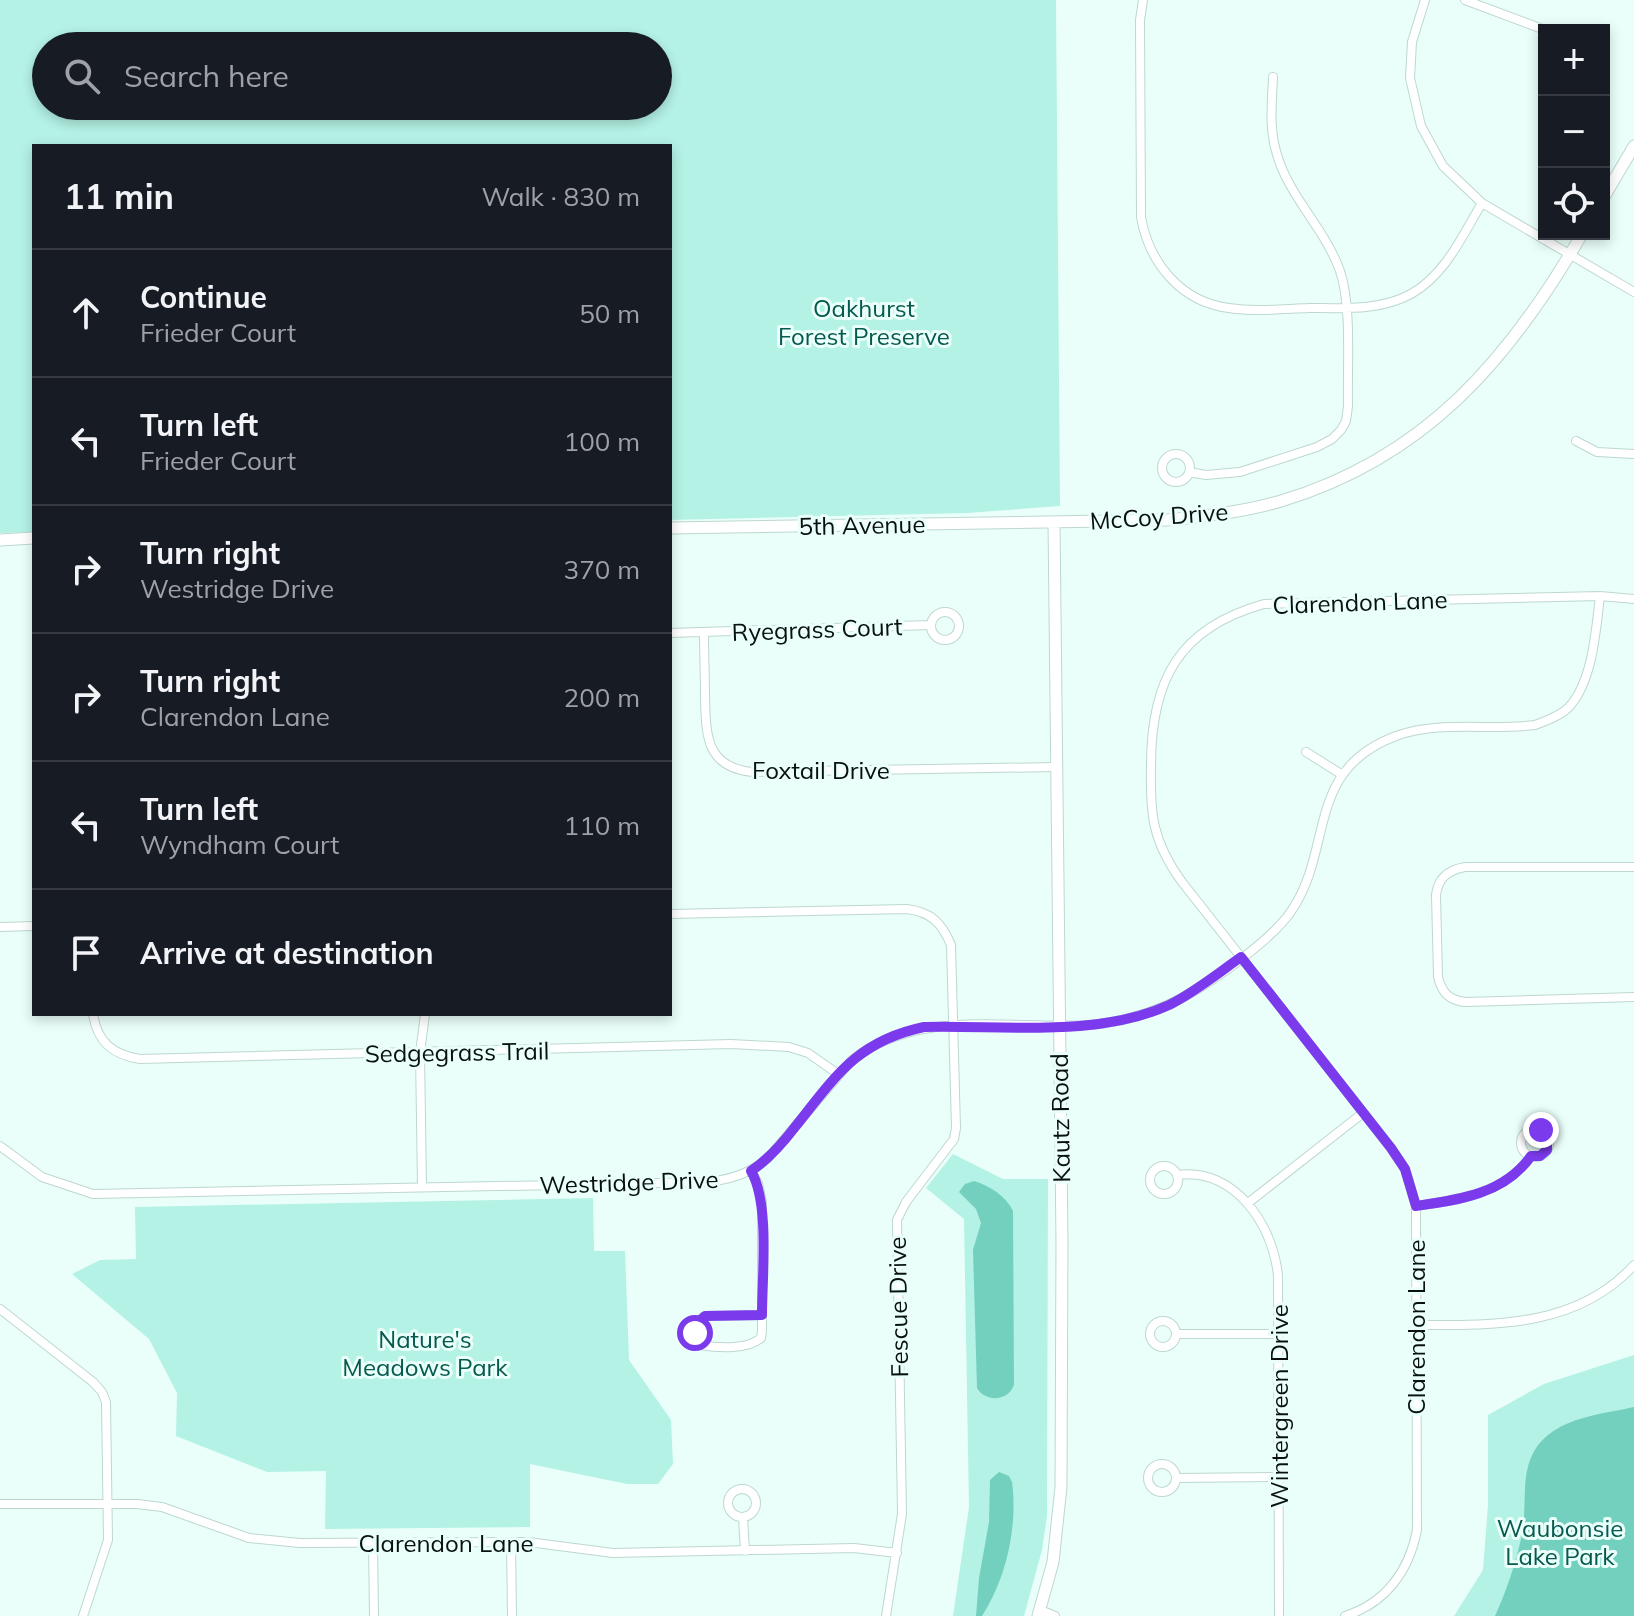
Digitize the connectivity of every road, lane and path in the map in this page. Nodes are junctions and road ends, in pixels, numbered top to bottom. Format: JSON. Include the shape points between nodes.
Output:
{"nodes":[{"id":1,"x":1143,"y":0,"type":"edge"},
{"id":2,"x":1425,"y":0,"type":"edge"},
{"id":3,"x":1465,"y":0,"type":"edge"},
{"id":4,"x":1538,"y":27,"type":"edge"},
{"id":5,"x":1273,"y":77,"type":"dead end"},
{"id":6,"x":1634,"y":146,"type":"edge"},
{"id":7,"x":1610,"y":187,"type":"edge"},
{"id":8,"x":1482,"y":203,"type":"junction"},
{"id":9,"x":1579,"y":240,"type":"edge"},
{"id":10,"x":1570,"y":255,"type":"junction"},
{"id":11,"x":1634,"y":292,"type":"edge"},
{"id":12,"x":1346,"y":308,"type":"junction"},
{"id":13,"x":1576,"y":441,"type":"dead end"},
{"id":14,"x":1634,"y":454,"type":"edge"},
{"id":15,"x":1189,"y":472,"type":"dead end"},
{"id":16,"x":1054,"y":522,"type":"junction"},
{"id":17,"x":672,"y":528,"type":"edge"},
{"id":18,"x":32,"y":538,"type":"edge"},
{"id":19,"x":0,"y":540,"type":"edge"},
{"id":20,"x":1600,"y":596,"type":"junction"},
{"id":21,"x":1634,"y":599,"type":"edge"},
{"id":22,"x":930,"y":625,"type":"dead end"},
{"id":23,"x":672,"y":633,"type":"edge"},
{"id":24,"x":704,"y":633,"type":"junction"},
{"id":25,"x":1306,"y":752,"type":"dead end"},
{"id":26,"x":1055,"y":767,"type":"junction"},
{"id":27,"x":1341,"y":774,"type":"junction"},
{"id":28,"x":1634,"y":867,"type":"edge"},
{"id":29,"x":672,"y":914,"type":"edge"},
{"id":30,"x":32,"y":926,"type":"edge"},
{"id":31,"x":0,"y":927,"type":"edge"},
{"id":32,"x":1241,"y":957,"type":"junction"},
{"id":33,"x":1634,"y":997,"type":"edge"},
{"id":34,"x":94,"y":1016,"type":"edge"},
{"id":35,"x":425,"y":1016,"type":"edge"},
{"id":36,"x":1059,"y":1026,"type":"junction"},
{"id":37,"x":953,"y":1027,"type":"junction"},
{"id":38,"x":420,"y":1053,"type":"junction"},
{"id":39,"x":838,"y":1074,"type":"junction"},
{"id":40,"x":1363,"y":1113,"type":"junction"},
{"id":41,"x":0,"y":1146,"type":"edge"},
{"id":42,"x":1531,"y":1156,"type":"dead end"},
{"id":43,"x":751,"y":1171,"type":"junction"},
{"id":44,"x":1177,"y":1175,"type":"dead end"},
{"id":45,"x":422,"y":1187,"type":"junction"},
{"id":46,"x":1248,"y":1203,"type":"junction"},
{"id":47,"x":1416,"y":1206,"type":"junction"},
{"id":48,"x":1634,"y":1265,"type":"edge"},
{"id":49,"x":0,"y":1309,"type":"edge"},
{"id":50,"x":762,"y":1315,"type":"junction"},
{"id":51,"x":1417,"y":1325,"type":"junction"},
{"id":52,"x":1177,"y":1334,"type":"dead end"},
{"id":53,"x":1279,"y":1334,"type":"junction"},
{"id":54,"x":1279,"y":1477,"type":"junction"},
{"id":55,"x":1176,"y":1478,"type":"dead end"},
{"id":56,"x":0,"y":1504,"type":"edge"},
{"id":57,"x":109,"y":1504,"type":"junction"},
{"id":58,"x":743,"y":1517,"type":"dead end"},
{"id":59,"x":511,"y":1542,"type":"junction"},
{"id":60,"x":373,"y":1543,"type":"junction"},
{"id":61,"x":745,"y":1551,"type":"junction"},
{"id":62,"x":897,"y":1553,"type":"junction"},
{"id":63,"x":1039,"y":1613,"type":"edge"},
{"id":64,"x":83,"y":1616,"type":"edge"},
{"id":65,"x":374,"y":1616,"type":"edge"},
{"id":66,"x":512,"y":1616,"type":"edge"},
{"id":67,"x":886,"y":1616,"type":"edge"},
{"id":68,"x":1055,"y":1616,"type":"edge"},
{"id":69,"x":1279,"y":1616,"type":"edge"},
{"id":70,"x":1345,"y":1616,"type":"edge"}],
"edges":[{"from":1,"to":12,"type":"street","via":[[1141,209],[1155,259],[1172,281],[1220,307]]},
{"from":2,"to":8,"type":"street","via":[[1410,57],[1414,107],[1443,166]]},
{"from":3,"to":4,"type":"street"},
{"from":5,"to":12,"type":"street","via":[[1275,150],[1335,258]]},
{"from":6,"to":7,"type":"street"},
{"from":8,"to":10,"type":"street"},
{"from":8,"to":12,"type":"street","via":[[1452,254],[1428,282],[1389,303]]},
{"from":9,"to":10,"type":"street","name":"McCoy Drive"},
{"from":10,"to":11,"type":"street"},
{"from":10,"to":16,"type":"street","name":"McCoy Drive","via":[[1519,332],[1484,373],[1437,420],[1359,471],[1279,501],[1228,513]]},
{"from":12,"to":15,"type":"street","via":[[1348,406],[1341,430],[1317,447],[1281,461],[1222,475]]},
{"from":13,"to":14,"type":"street","via":[[1597,452]]},
{"from":16,"to":17,"type":"street","name":"5th Avenue"},
{"from":16,"to":26,"type":"street","name":"Kautz Road"},
{"from":18,"to":19,"type":"street"},
{"from":20,"to":21,"type":"street","name":"Clarendon Lane"},
{"from":20,"to":27,"type":"street","name":"Westridge Drive","via":[[1579,690],[1551,719],[1535,725],[1397,735]]},
{"from":20,"to":32,"type":"street","name":"Clarendon Lane","via":[[1275,603],[1225,618],[1183,650],[1153,718],[1151,817],[1169,864]]},
{"from":22,"to":24,"type":"street","name":"Ryegrass Court"},
{"from":23,"to":24,"type":"street","name":"Ryegrass Court"},
{"from":24,"to":26,"type":"street","name":"Foxtail Drive","via":[[707,736],[732,768],[752,772]]},
{"from":25,"to":27,"type":"street"},
{"from":26,"to":36,"type":"street","name":"Kautz Road"},
{"from":27,"to":32,"type":"street","name":"Westridge Drive","via":[[1293,908]]},
{"from":28,"to":33,"type":"street","via":[[1465,867],[1444,876],[1436,895],[1438,977],[1447,996],[1465,1002]]},
{"from":29,"to":37,"type":"street","name":"Fescue Drive","via":[[921,911],[940,924],[951,945]]},
{"from":30,"to":31,"type":"street"},
{"from":32,"to":36,"type":"street","name":"Westridge Drive","via":[[1202,986],[1151,1012],[1110,1023]]},
{"from":32,"to":40,"type":"street","name":"Clarendon Lane"},
{"from":34,"to":38,"type":"street","name":"Sedgegrass Trail","via":[[109,1049],[140,1059]]},
{"from":35,"to":38,"type":"street"},
{"from":36,"to":37,"type":"street","name":"Westridge Drive"},
{"from":36,"to":63,"type":"street","name":"Kautz Road","via":[[1061,1487],[1053,1562]]},
{"from":37,"to":39,"type":"street","name":"Westridge Drive","via":[[894,1035],[867,1048]]},
{"from":37,"to":62,"type":"street","name":"Fescue Drive","via":[[954,1139],[897,1220],[902,1514]]},
{"from":38,"to":39,"type":"street","name":"Sedgegrass Trail","via":[[789,1047]]},
{"from":38,"to":45,"type":"street"},
{"from":39,"to":43,"type":"street","name":"Westridge Drive","via":[[776,1150]]},
{"from":40,"to":46,"type":"street"},
{"from":40,"to":47,"type":"street","name":"Clarendon Lane","via":[[1405,1169]]},
{"from":41,"to":45,"type":"street","name":"Westridge Drive","via":[[42,1177],[93,1194]]},
{"from":42,"to":47,"type":"street","via":[[1511,1179],[1493,1189]]},
{"from":43,"to":45,"type":"street","name":"Westridge Drive","via":[[707,1182]]},
{"from":43,"to":50,"type":"street","via":[[762,1202]]},
{"from":44,"to":46,"type":"street","via":[[1205,1175]]},
{"from":46,"to":53,"type":"street","name":"Wintergreen Drive","via":[[1275,1257]]},
{"from":47,"to":51,"type":"street","name":"Clarendon Lane"},
{"from":48,"to":51,"type":"street","via":[[1603,1291],[1543,1318]]},
{"from":49,"to":57,"type":"street","via":[[102,1392],[108,1415]]},
{"from":50,"to":50,"type":"street","via":[[761,1338],[755,1343],[708,1346],[696,1339],[695,1326],[705,1316]]},
{"from":51,"to":70,"type":"street","name":"Clarendon Lane","via":[[1414,1546],[1388,1592]]},
{"from":52,"to":53,"type":"street"},
{"from":53,"to":54,"type":"street","name":"Wintergreen Drive"},
{"from":54,"to":55,"type":"street"},
{"from":54,"to":69,"type":"street","name":"Wintergreen Drive"},
{"from":56,"to":57,"type":"street","name":"Clarendon Lane"},
{"from":57,"to":60,"type":"street","name":"Clarendon Lane","via":[[162,1507],[249,1538]]},
{"from":57,"to":64,"type":"street","via":[[108,1540]]},
{"from":58,"to":61,"type":"street"},
{"from":59,"to":60,"type":"street","name":"Clarendon Lane"},
{"from":59,"to":61,"type":"street","name":"Clarendon Lane","via":[[613,1553]]},
{"from":59,"to":66,"type":"street"},
{"from":60,"to":65,"type":"street"},
{"from":61,"to":62,"type":"street","name":"Clarendon Lane"},
{"from":62,"to":67,"type":"street","name":"Fescue Drive"},
{"from":63,"to":68,"type":"street"}]}
